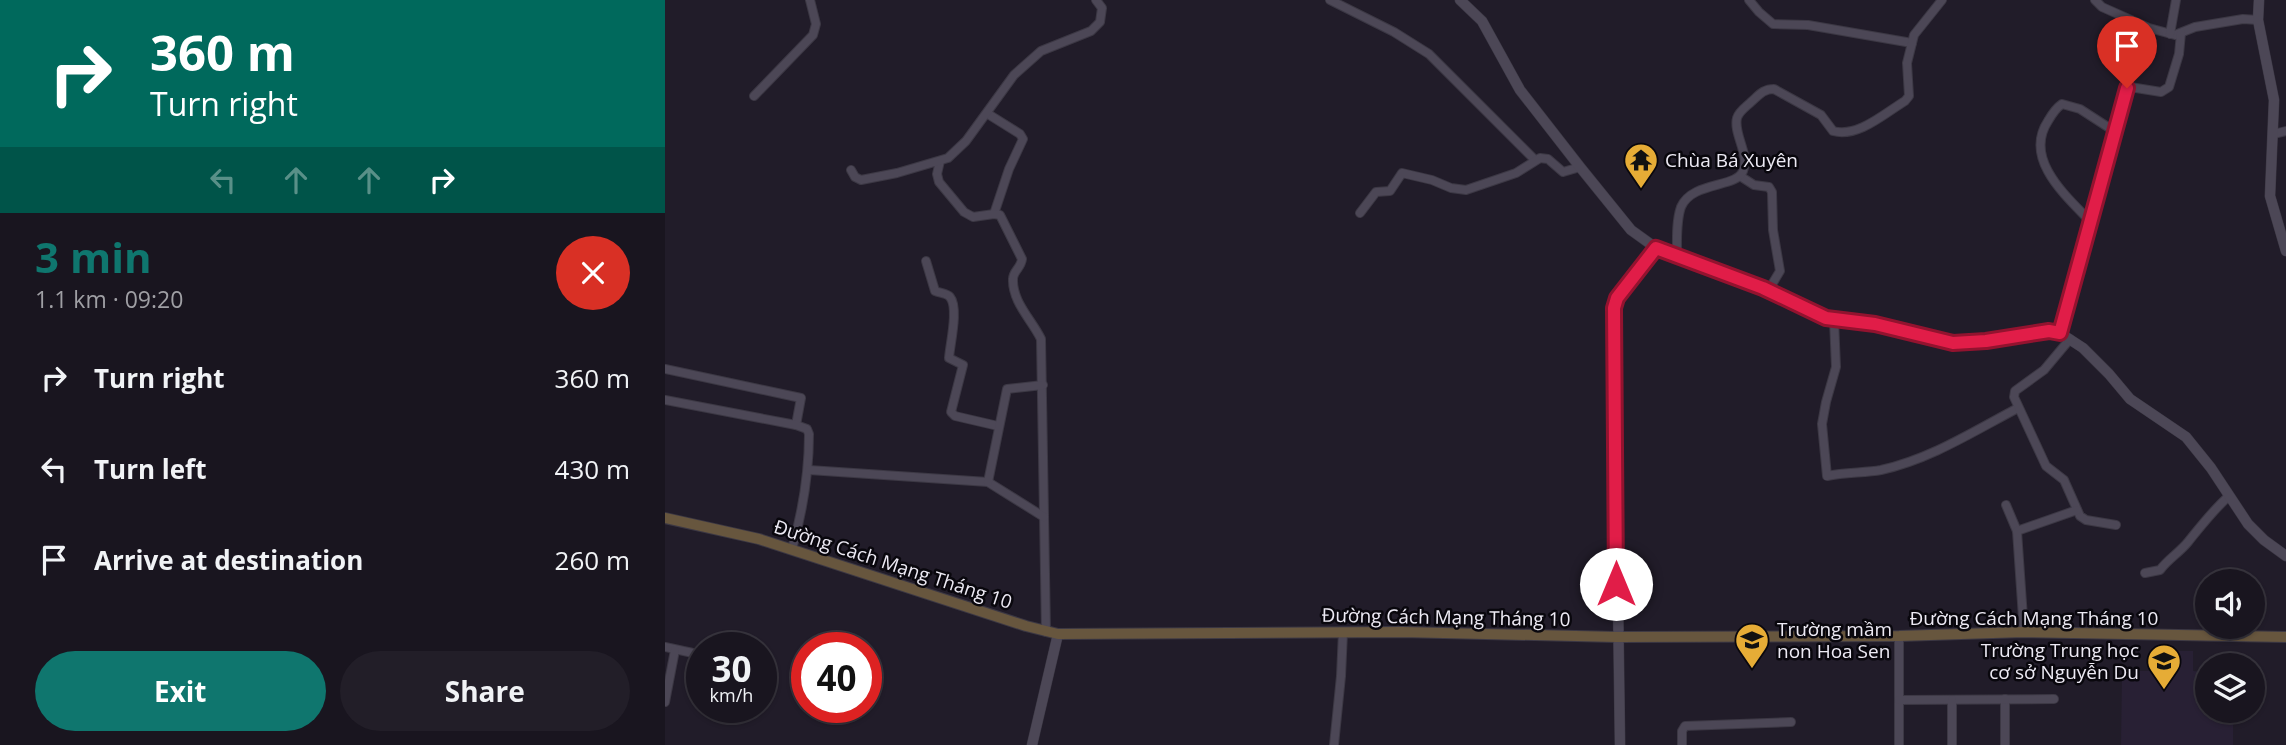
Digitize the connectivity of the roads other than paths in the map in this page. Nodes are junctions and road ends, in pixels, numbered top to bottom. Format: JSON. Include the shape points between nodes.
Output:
{"nodes":[{"id":1,"x":810,"y":0,"type":"edge"},
{"id":2,"x":1096,"y":0,"type":"edge"},
{"id":3,"x":1329,"y":0,"type":"edge"},
{"id":4,"x":1460,"y":0,"type":"edge"},
{"id":5,"x":1749,"y":0,"type":"edge"},
{"id":6,"x":1942,"y":0,"type":"edge"},
{"id":7,"x":2095,"y":0,"type":"edge"},
{"id":8,"x":2119,"y":0,"type":"edge"},
{"id":9,"x":2176,"y":0,"type":"edge"},
{"id":10,"x":2259,"y":0,"type":"edge"},
{"id":11,"x":2117,"y":12,"type":"junction"},
{"id":12,"x":2258,"y":20,"type":"junction"},
{"id":13,"x":2181,"y":33,"type":"junction"},
{"id":14,"x":2170,"y":34,"type":"junction"},
{"id":15,"x":1912,"y":43,"type":"junction"},
{"id":16,"x":754,"y":96,"type":"dead end"},
{"id":17,"x":988,"y":114,"type":"junction"},
{"id":18,"x":2114,"y":131,"type":"junction"},
{"id":19,"x":2286,"y":131,"type":"edge"},
{"id":20,"x":2274,"y":134,"type":"junction"},
{"id":21,"x":1535,"y":160,"type":"junction"},
{"id":22,"x":940,"y":161,"type":"junction"},
{"id":23,"x":1580,"y":167,"type":"junction"},
{"id":24,"x":852,"y":170,"type":"dead end"},
{"id":25,"x":1740,"y":176,"type":"junction"},
{"id":26,"x":994,"y":214,"type":"junction"},
{"id":27,"x":1360,"y":214,"type":"dead end"},
{"id":28,"x":2091,"y":222,"type":"junction"},
{"id":29,"x":1656,"y":248,"type":"junction"},
{"id":30,"x":2286,"y":251,"type":"edge"},
{"id":31,"x":1677,"y":256,"type":"junction"},
{"id":32,"x":926,"y":261,"type":"dead end"},
{"id":33,"x":1767,"y":290,"type":"junction"},
{"id":34,"x":1834,"y":320,"type":"junction"},
{"id":35,"x":2060,"y":333,"type":"junction"},
{"id":36,"x":2070,"y":339,"type":"junction"},
{"id":37,"x":665,"y":369,"type":"edge"},
{"id":38,"x":1043,"y":385,"type":"junction"},
{"id":39,"x":665,"y":400,"type":"edge"},
{"id":40,"x":2018,"y":408,"type":"junction"},
{"id":41,"x":796,"y":425,"type":"junction"},
{"id":42,"x":998,"y":426,"type":"junction"},
{"id":43,"x":809,"y":470,"type":"junction"},
{"id":44,"x":988,"y":482,"type":"junction"},
{"id":45,"x":2229,"y":496,"type":"junction"},
{"id":46,"x":2006,"y":505,"type":"dead end"},
{"id":47,"x":2077,"y":510,"type":"junction"},
{"id":48,"x":1044,"y":517,"type":"junction"},
{"id":49,"x":665,"y":518,"type":"edge"},
{"id":50,"x":2116,"y":525,"type":"dead end"},
{"id":51,"x":2017,"y":531,"type":"junction"},
{"id":52,"x":792,"y":549,"type":"junction"},
{"id":53,"x":2286,"y":556,"type":"edge"},
{"id":54,"x":2145,"y":573,"type":"dead end"},
{"id":55,"x":1343,"y":632,"type":"junction"},
{"id":56,"x":2024,"y":632,"type":"junction"},
{"id":57,"x":1052,"y":633,"type":"junction"},
{"id":58,"x":1899,"y":636,"type":"junction"},
{"id":59,"x":1617,"y":637,"type":"junction"},
{"id":60,"x":2286,"y":637,"type":"edge"},
{"id":61,"x":665,"y":648,"type":"edge"},
{"id":62,"x":675,"y":650,"type":"junction"},
{"id":63,"x":686,"y":652,"type":"edge"},
{"id":64,"x":2004,"y":699,"type":"junction"},
{"id":65,"x":2054,"y":699,"type":"dead end"},
{"id":66,"x":1899,"y":700,"type":"junction"},
{"id":67,"x":1952,"y":700,"type":"junction"},
{"id":68,"x":665,"y":702,"type":"edge"},
{"id":69,"x":1791,"y":722,"type":"dead end"},
{"id":70,"x":1033,"y":745,"type":"edge"},
{"id":71,"x":1334,"y":745,"type":"edge"},
{"id":72,"x":1620,"y":745,"type":"edge"},
{"id":73,"x":1682,"y":745,"type":"edge"},
{"id":74,"x":1899,"y":745,"type":"edge"},
{"id":75,"x":1952,"y":745,"type":"edge"},
{"id":76,"x":2005,"y":745,"type":"edge"}],
"edges":[{"from":1,"to":16,"type":"street","via":[[816,24],[813,34]]},
{"from":2,"to":17,"type":"street","via":[[1103,13],[1100,22],[1091,31],[1041,51],[1014,75]]},
{"from":3,"to":21,"type":"street","via":[[1429,54]]},
{"from":4,"to":23,"type":"street","via":[[1482,21],[1520,90]]},
{"from":5,"to":15,"type":"street","via":[[1773,24],[1808,25]]},
{"from":6,"to":15,"type":"street"},
{"from":7,"to":11,"type":"street"},
{"from":8,"to":11,"type":"street"},
{"from":9,"to":14,"type":"street"},
{"from":10,"to":12,"type":"street"},
{"from":11,"to":14,"type":"street"},
{"from":12,"to":13,"type":"street","via":[[2220,22]]},
{"from":12,"to":20,"type":"street","via":[[2274,100]]},
{"from":13,"to":14,"type":"street"},
{"from":13,"to":18,"type":"street","via":[[2169,87],[2161,92],[2127,88]]},
{"from":15,"to":25,"type":"street","via":[[1909,96],[1847,133],[1833,131],[1821,115],[1780,90],[1762,92],[1737,118],[1745,163]]},
{"from":17,"to":22,"type":"street","via":[[962,145]]},
{"from":17,"to":26,"type":"street","via":[[1023,139]]},
{"from":18,"to":28,"type":"street"},
{"from":18,"to":28,"type":"street","via":[[2080,109],[2062,104],[2040,136],[2040,150],[2056,185]]},
{"from":19,"to":20,"type":"street"},
{"from":20,"to":30,"type":"street","via":[[2270,196]]},
{"from":21,"to":23,"type":"street","via":[[1548,159],[1563,173]]},
{"from":21,"to":27,"type":"street","via":[[1516,173],[1466,190],[1401,174],[1389,192],[1376,192]]},
{"from":22,"to":24,"type":"street","via":[[861,180]]},
{"from":22,"to":26,"type":"street","via":[[939,182],[964,212],[973,217]]},
{"from":23,"to":29,"type":"street","via":[[1631,230]]},
{"from":25,"to":31,"type":"street","via":[[1703,187],[1683,204]]},
{"from":25,"to":33,"type":"street","via":[[1772,192],[1780,271]]},
{"from":26,"to":38,"type":"street","via":[[1001,218],[1022,260],[1013,281],[1021,308],[1041,340]]},
{"from":28,"to":35,"type":"street"},
{"from":29,"to":31,"type":"street"},
{"from":29,"to":59,"type":"street","via":[[1614,308]]},
{"from":31,"to":33,"type":"street"},
{"from":32,"to":42,"type":"street","via":[[935,291],[951,298],[954,325],[949,358],[963,365],[951,412]]},
{"from":33,"to":34,"type":"street"},
{"from":34,"to":35,"type":"street","via":[[1875,324],[1953,343]]},
{"from":34,"to":40,"type":"street","via":[[1836,367],[1822,424],[1827,476],[1877,470],[1941,450]]},
{"from":35,"to":36,"type":"street"},
{"from":36,"to":40,"type":"street","via":[[2044,370],[2015,391]]},
{"from":36,"to":45,"type":"street","via":[[2130,399],[2186,438]]},
{"from":37,"to":41,"type":"street","via":[[801,398]]},
{"from":38,"to":42,"type":"street","via":[[1007,389]]},
{"from":38,"to":48,"type":"street"},
{"from":39,"to":41,"type":"street"},
{"from":40,"to":47,"type":"street","via":[[2046,466],[2064,481]]},
{"from":41,"to":43,"type":"street","via":[[809,431]]},
{"from":42,"to":44,"type":"street"},
{"from":43,"to":44,"type":"street"},
{"from":43,"to":52,"type":"street"},
{"from":44,"to":48,"type":"street"},
{"from":45,"to":53,"type":"street","via":[[2253,530]]},
{"from":45,"to":54,"type":"street","via":[[2160,570]]},
{"from":46,"to":51,"type":"street"},
{"from":47,"to":50,"type":"street","via":[[2086,520]]},
{"from":47,"to":51,"type":"street"},
{"from":48,"to":57,"type":"street"},
{"from":49,"to":52,"type":"main road","name":"Đường Cách Mạng Tháng 10"},
{"from":51,"to":56,"type":"street"},
{"from":52,"to":57,"type":"main road","name":"Đường Cách Mạng Tháng 10"},
{"from":55,"to":57,"type":"main road","name":"Đường Cách Mạng Tháng 10"},
{"from":55,"to":59,"type":"main road","name":"Đường Cách Mạng Tháng 10"},
{"from":55,"to":71,"type":"street"},
{"from":56,"to":58,"type":"main road","name":"Đường Cách Mạng Tháng 10"},
{"from":56,"to":60,"type":"main road","name":"Đường Cách Mạng Tháng 10"},
{"from":57,"to":70,"type":"street"},
{"from":58,"to":59,"type":"main road","name":"Đường Cách Mạng Tháng 10"},
{"from":58,"to":66,"type":"street"},
{"from":59,"to":72,"type":"street"},
{"from":61,"to":62,"type":"street"},
{"from":62,"to":63,"type":"street"},
{"from":62,"to":68,"type":"street"},
{"from":64,"to":65,"type":"street"},
{"from":64,"to":67,"type":"street"},
{"from":64,"to":76,"type":"street"},
{"from":66,"to":67,"type":"street"},
{"from":66,"to":74,"type":"street"},
{"from":67,"to":75,"type":"street"},
{"from":69,"to":73,"type":"street","via":[[1685,726]]}]}
